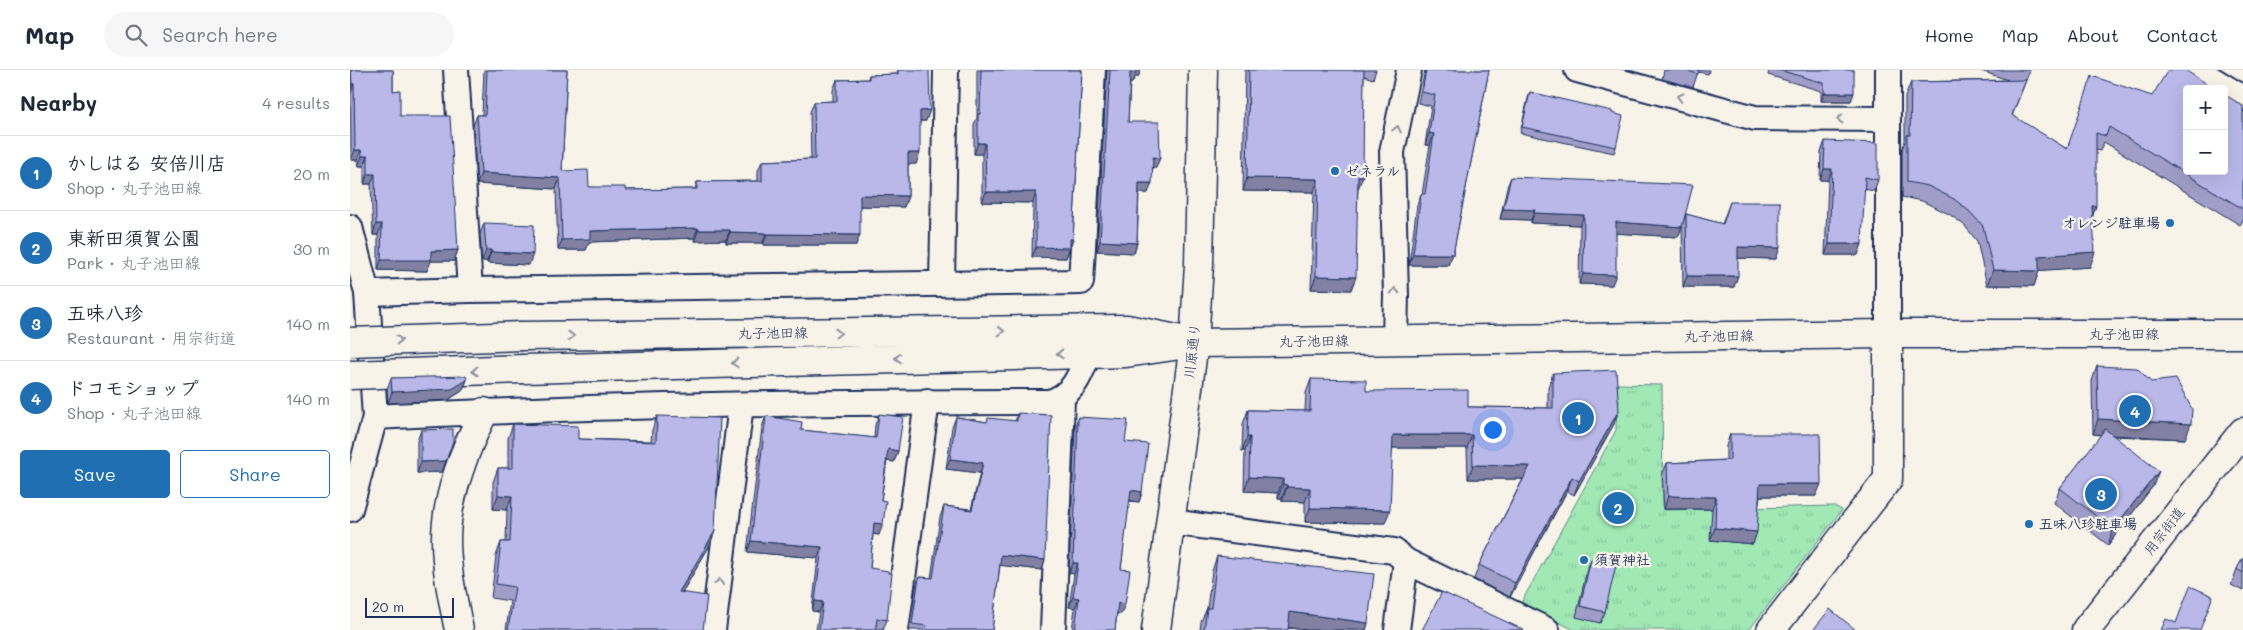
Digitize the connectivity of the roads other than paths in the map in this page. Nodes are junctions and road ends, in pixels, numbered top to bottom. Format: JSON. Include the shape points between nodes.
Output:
{"nodes":[{"id":1,"x":456,"y":70,"type":"edge"},
{"id":2,"x":946,"y":70,"type":"edge"},
{"id":3,"x":1093,"y":70,"type":"edge"},
{"id":4,"x":1203,"y":70,"type":"edge"},
{"id":5,"x":1409,"y":70,"type":"edge"},
{"id":6,"x":1577,"y":70,"type":"edge"},
{"id":7,"x":1888,"y":70,"type":"edge"},
{"id":8,"x":2197,"y":70,"type":"edge"},
{"id":9,"x":2243,"y":98,"type":"edge"},
{"id":10,"x":1888,"y":119,"type":"junction"},
{"id":11,"x":350,"y":227,"type":"edge"},
{"id":12,"x":942,"y":283,"type":"junction"},
{"id":13,"x":470,"y":290,"type":"junction"},
{"id":14,"x":366,"y":293,"type":"junction"},
{"id":15,"x":1888,"y":334,"type":"junction"},
{"id":16,"x":2243,"y":334,"type":"edge"},
{"id":17,"x":1395,"y":340,"type":"junction"},
{"id":18,"x":1126,"y":341,"type":"junction"},
{"id":19,"x":350,"y":342,"type":"edge"},
{"id":20,"x":1194,"y":343,"type":"junction"},
{"id":21,"x":1089,"y":353,"type":"junction"},
{"id":22,"x":350,"y":375,"type":"edge"},
{"id":23,"x":1062,"y":399,"type":"junction"},
{"id":24,"x":927,"y":401,"type":"junction"},
{"id":25,"x":741,"y":405,"type":"junction"},
{"id":26,"x":484,"y":412,"type":"junction"},
{"id":27,"x":375,"y":417,"type":"junction"},
{"id":28,"x":2243,"y":432,"type":"edge"},
{"id":29,"x":350,"y":509,"type":"edge"},
{"id":30,"x":1170,"y":522,"type":"junction"},
{"id":31,"x":1406,"y":561,"type":"junction"},
{"id":32,"x":459,"y":630,"type":"edge"},
{"id":33,"x":713,"y":630,"type":"edge"},
{"id":34,"x":896,"y":630,"type":"edge"},
{"id":35,"x":1053,"y":630,"type":"edge"},
{"id":36,"x":1156,"y":630,"type":"edge"},
{"id":37,"x":1397,"y":630,"type":"edge"},
{"id":38,"x":1547,"y":630,"type":"edge"},
{"id":39,"x":1771,"y":630,"type":"edge"},
{"id":40,"x":2086,"y":630,"type":"edge"}],
"edges":[{"from":1,"to":13,"type":"street"},
{"from":2,"to":12,"type":"street"},
{"from":3,"to":12,"type":"street","via":[[1081,282]]},
{"from":4,"to":20,"type":"street","name":"川原通り"},
{"from":17,"to":5,"type":"street","one_way":true,"via":[[1392,152]]},
{"from":10,"to":6,"type":"street","one_way":true,"via":[[1755,118]]},
{"from":7,"to":10,"type":"street"},
{"from":8,"to":9,"type":"street"},
{"from":10,"to":15,"type":"street"},
{"from":11,"to":14,"type":"street"},
{"from":12,"to":13,"type":"street"},
{"from":13,"to":14,"type":"street"},
{"from":14,"to":27,"type":"street"},
{"from":15,"to":16,"type":"street","name":"丸子池田線"},
{"from":15,"to":17,"type":"street","name":"丸子池田線"},
{"from":15,"to":39,"type":"street","via":[[1888,479]]},
{"from":17,"to":20,"type":"street","name":"丸子池田線"},
{"from":19,"to":18,"type":"street","name":"丸子池田線","one_way":true,"bridge":true,"via":[[522,336]]},
{"from":18,"to":20,"type":"street","name":"丸子池田線"},
{"from":18,"to":21,"type":"street","name":"丸子池田線"},
{"from":20,"to":30,"type":"street","name":"川原通り"},
{"from":21,"to":22,"type":"street","name":"丸子池田線","one_way":true,"bridge":true},
{"from":21,"to":23,"type":"street","via":[[1077,379]]},
{"from":23,"to":24,"type":"street","via":[[1049,402]]},
{"from":23,"to":35,"type":"street"},
{"from":24,"to":25,"type":"street"},
{"from":24,"to":34,"type":"street"},
{"from":25,"to":26,"type":"street"},
{"from":33,"to":25,"type":"street","one_way":true},
{"from":26,"to":27,"type":"street"},
{"from":26,"to":32,"type":"street","via":[[459,472],[446,538]]},
{"from":27,"to":29,"type":"street"},
{"from":28,"to":40,"type":"street","name":"用宗街道"},
{"from":30,"to":31,"type":"street","via":[[1394,551]]},
{"from":30,"to":36,"type":"street","name":"川原通り"},
{"from":31,"to":37,"type":"street"},
{"from":31,"to":38,"type":"street"}]}
